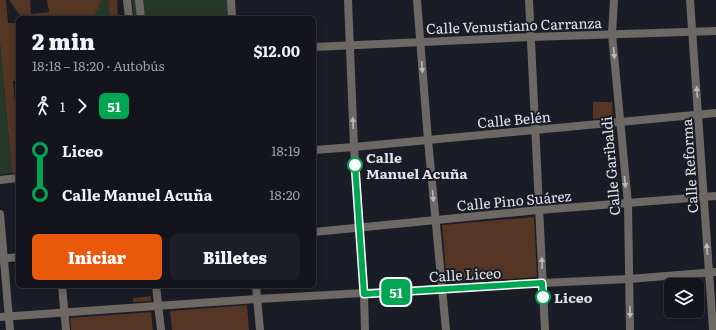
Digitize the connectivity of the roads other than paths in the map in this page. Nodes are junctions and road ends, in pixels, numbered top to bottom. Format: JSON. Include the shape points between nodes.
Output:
{"nodes":[{"id":1,"x":127,"y":0,"type":"edge"},
{"id":2,"x":139,"y":0,"type":"edge"},
{"id":3,"x":231,"y":0,"type":"edge"},
{"id":4,"x":348,"y":0,"type":"edge"},
{"id":5,"x":417,"y":0,"type":"edge"},
{"id":6,"x":529,"y":0,"type":"edge"},
{"id":7,"x":614,"y":0,"type":"edge"},
{"id":8,"x":690,"y":0,"type":"edge"},
{"id":9,"x":129,"y":16,"type":"edge"},
{"id":10,"x":141,"y":16,"type":"edge"},
{"id":11,"x":232,"y":16,"type":"edge"},
{"id":12,"x":716,"y":31,"type":"edge"},
{"id":13,"x":692,"y":32,"type":"junction"},
{"id":14,"x":612,"y":34,"type":"junction"},
{"id":15,"x":531,"y":37,"type":"junction"},
{"id":16,"x":420,"y":42,"type":"junction"},
{"id":17,"x":350,"y":45,"type":"junction"},
{"id":18,"x":316,"y":47,"type":"edge"},
{"id":19,"x":716,"y":113,"type":"edge"},
{"id":20,"x":698,"y":115,"type":"junction"},
{"id":21,"x":619,"y":122,"type":"junction"},
{"id":22,"x":536,"y":130,"type":"junction"},
{"id":23,"x":428,"y":140,"type":"junction"},
{"id":24,"x":354,"y":147,"type":"junction"},
{"id":25,"x":316,"y":150,"type":"edge"},
{"id":26,"x":16,"y":178,"type":"edge"},
{"id":27,"x":0,"y":180,"type":"edge"},
{"id":28,"x":716,"y":196,"type":"edge"},
{"id":29,"x":704,"y":197,"type":"junction"},
{"id":30,"x":628,"y":204,"type":"junction"},
{"id":31,"x":540,"y":210,"type":"junction"},
{"id":32,"x":0,"y":214,"type":"edge"},
{"id":33,"x":436,"y":220,"type":"junction"},
{"id":34,"x":360,"y":228,"type":"junction"},
{"id":35,"x":316,"y":232,"type":"edge"},
{"id":36,"x":16,"y":257,"type":"edge"},
{"id":37,"x":2,"y":259,"type":"edge"},
{"id":38,"x":712,"y":272,"type":"edge"},
{"id":39,"x":629,"y":279,"type":"junction"},
{"id":40,"x":542,"y":283,"type":"junction"},
{"id":41,"x":62,"y":288,"type":"edge"},
{"id":42,"x":156,"y":288,"type":"edge"},
{"id":43,"x":256,"y":288,"type":"edge"},
{"id":44,"x":442,"y":289,"type":"junction"},
{"id":45,"x":364,"y":294,"type":"junction"},
{"id":46,"x":257,"y":299,"type":"junction"},
{"id":47,"x":158,"y":306,"type":"junction"},
{"id":48,"x":64,"y":312,"type":"junction"},
{"id":49,"x":714,"y":312,"type":"edge"},
{"id":50,"x":4,"y":316,"type":"edge"},
{"id":51,"x":10,"y":330,"type":"edge"},
{"id":52,"x":66,"y":330,"type":"edge"},
{"id":53,"x":160,"y":330,"type":"edge"},
{"id":54,"x":260,"y":330,"type":"edge"},
{"id":55,"x":365,"y":330,"type":"edge"},
{"id":56,"x":446,"y":330,"type":"edge"},
{"id":57,"x":545,"y":330,"type":"edge"},
{"id":58,"x":630,"y":330,"type":"edge"},
{"id":59,"x":713,"y":330,"type":"edge"}],
"edges":[{"from":1,"to":9,"type":"street"},
{"from":2,"to":10,"type":"street"},
{"from":3,"to":11,"type":"street"},
{"from":4,"to":17,"type":"street"},
{"from":5,"to":16,"type":"street"},
{"from":6,"to":15,"type":"street"},
{"from":7,"to":14,"type":"street","name":"Calle Garibaldi"},
{"from":8,"to":13,"type":"street","name":"Calle Reforma"},
{"from":12,"to":13,"type":"street","name":"Calle Venustiano Carranza"},
{"from":13,"to":14,"type":"street","name":"Calle Venustiano Carranza"},
{"from":20,"to":13,"type":"street","name":"Calle Reforma","one_way":true},
{"from":14,"to":15,"type":"street","name":"Calle Venustiano Carranza"},
{"from":14,"to":21,"type":"street","name":"Calle Garibaldi","one_way":true},
{"from":15,"to":16,"type":"street","name":"Calle Venustiano Carranza"},
{"from":15,"to":22,"type":"street"},
{"from":16,"to":17,"type":"street","name":"Calle Venustiano Carranza"},
{"from":16,"to":23,"type":"street","one_way":true},
{"from":17,"to":18,"type":"street","name":"Calle Venustiano Carranza"},
{"from":24,"to":17,"type":"street","one_way":true},
{"from":19,"to":20,"type":"street","name":"Calle Belén"},
{"from":20,"to":21,"type":"street","name":"Calle Belén"},
{"from":20,"to":29,"type":"street","name":"Calle Reforma"},
{"from":21,"to":22,"type":"street","name":"Calle Belén"},
{"from":21,"to":30,"type":"street","name":"Calle Garibaldi","one_way":true},
{"from":22,"to":23,"type":"street","name":"Calle Belén"},
{"from":22,"to":31,"type":"street"},
{"from":23,"to":24,"type":"street","name":"Calle Belén"},
{"from":23,"to":33,"type":"street","one_way":true},
{"from":24,"to":25,"type":"street","name":"Calle Belén"},
{"from":24,"to":34,"type":"street"},
{"from":26,"to":27,"type":"street"},
{"from":28,"to":29,"type":"street","name":"Calle Pino Suárez"},
{"from":29,"to":30,"type":"street","name":"Calle Pino Suárez"},
{"from":38,"to":29,"type":"street","name":"Calle Reforma","one_way":true},
{"from":30,"to":31,"type":"street","name":"Calle Pino Suárez"},
{"from":30,"to":39,"type":"street","name":"Calle Garibaldi"},
{"from":31,"to":33,"type":"street","name":"Calle Pino Suárez"},
{"from":40,"to":31,"type":"street","one_way":true},
{"from":32,"to":37,"type":"street"},
{"from":33,"to":34,"type":"street","name":"Calle Pino Suárez"},
{"from":33,"to":44,"type":"street"},
{"from":34,"to":35,"type":"street","name":"Calle Pino Suárez"},
{"from":34,"to":45,"type":"street"},
{"from":36,"to":37,"type":"street"},
{"from":37,"to":50,"type":"street"},
{"from":38,"to":39,"type":"street","name":"Calle Liceo"},
{"from":38,"to":49,"type":"street","name":"Calle Reforma"},
{"from":39,"to":40,"type":"street","name":"Calle Liceo"},
{"from":39,"to":58,"type":"street","name":"Calle Garibaldi","one_way":true},
{"from":40,"to":44,"type":"street","name":"Calle Liceo"},
{"from":40,"to":57,"type":"street"},
{"from":41,"to":48,"type":"street"},
{"from":42,"to":47,"type":"street"},
{"from":43,"to":46,"type":"street"},
{"from":44,"to":45,"type":"street","name":"Calle Liceo"},
{"from":44,"to":56,"type":"street"},
{"from":45,"to":46,"type":"street","name":"Calle Liceo"},
{"from":45,"to":55,"type":"street"},
{"from":46,"to":47,"type":"street","name":"Calle Liceo"},
{"from":46,"to":54,"type":"street"},
{"from":47,"to":48,"type":"street","name":"Calle Liceo"},
{"from":47,"to":53,"type":"street"},
{"from":48,"to":50,"type":"street","name":"Calle Liceo"},
{"from":48,"to":52,"type":"street"},
{"from":49,"to":59,"type":"street","name":"Calle Reforma"},
{"from":50,"to":51,"type":"street"}]}
